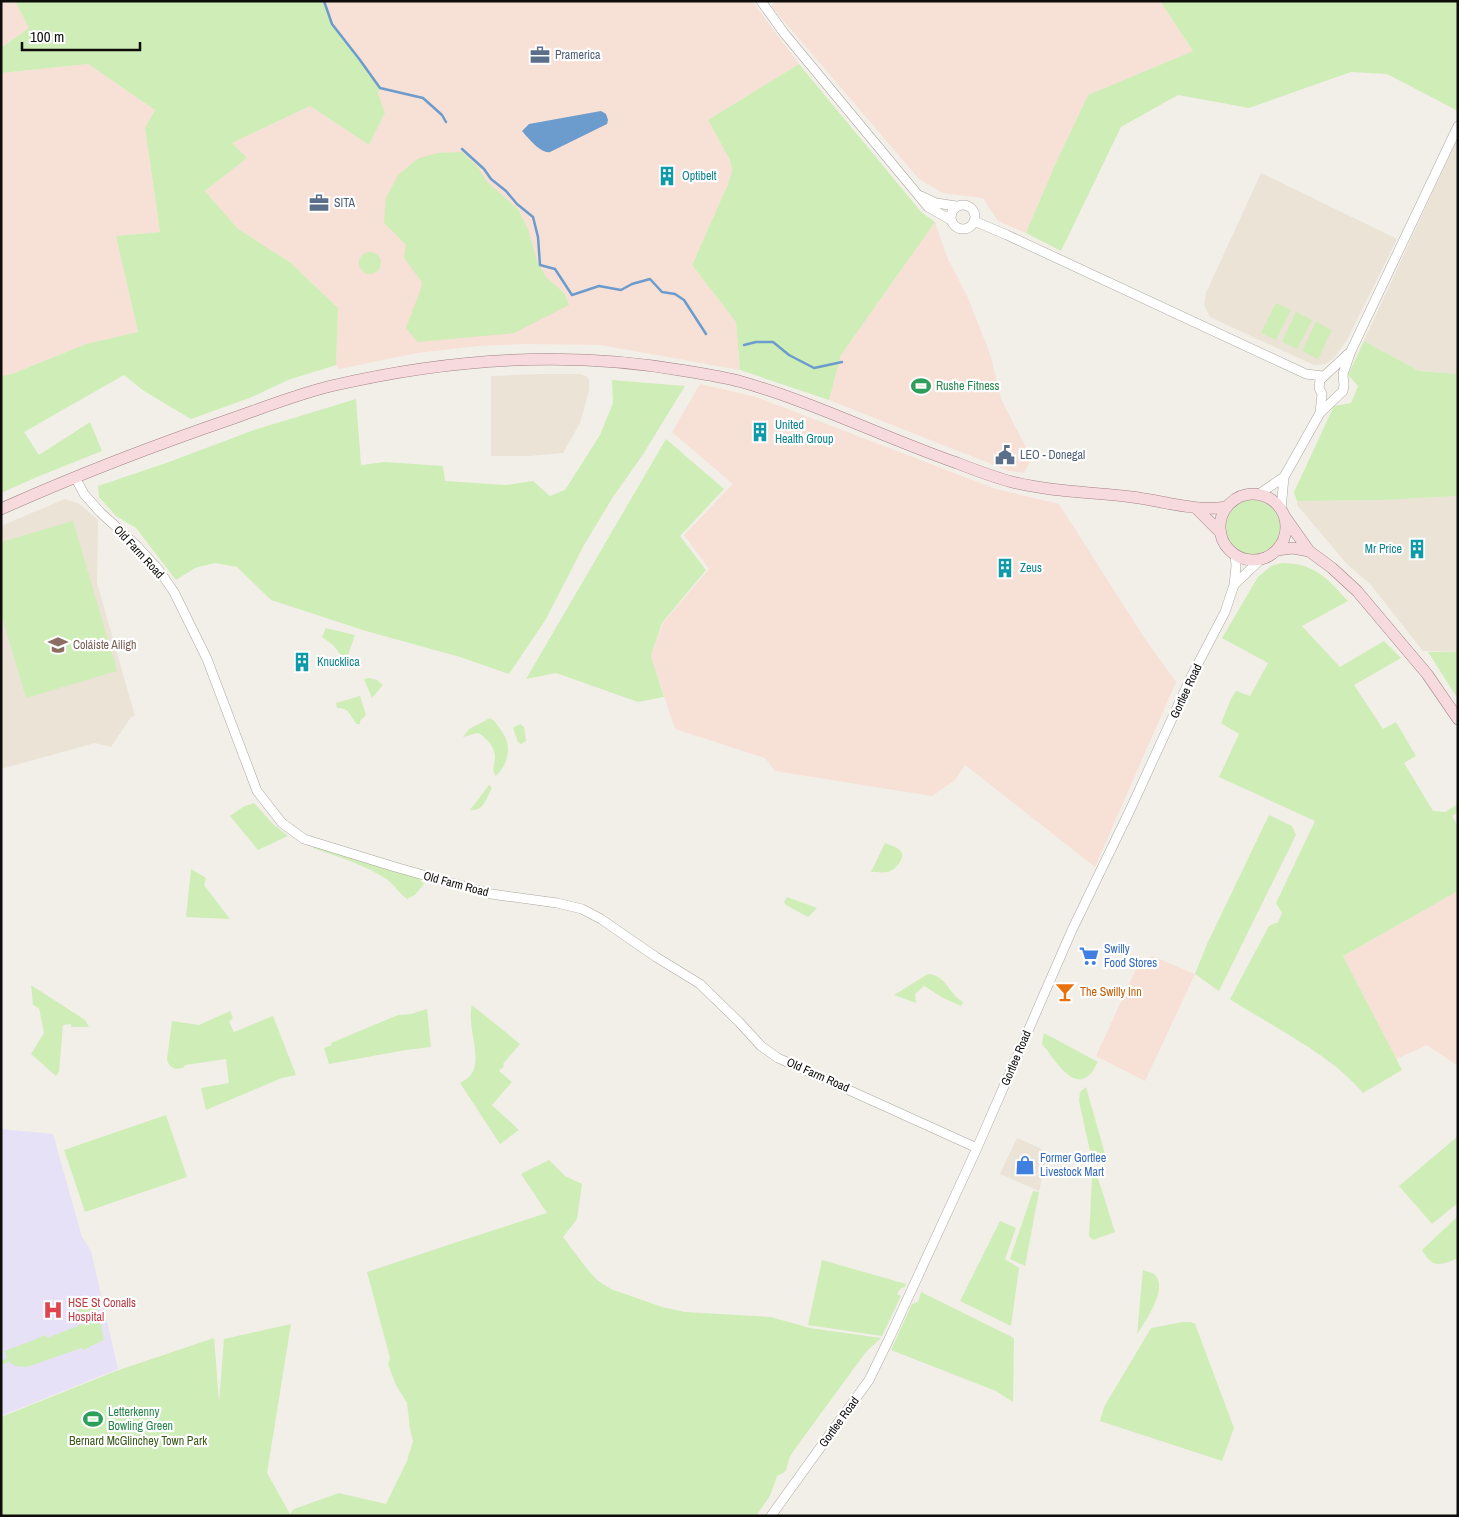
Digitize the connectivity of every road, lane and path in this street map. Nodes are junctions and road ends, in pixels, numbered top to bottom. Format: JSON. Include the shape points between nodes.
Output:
{"nodes":[{"id":1,"x":761,"y":1,"type":"edge"},
{"id":2,"x":1458,"y":126,"type":"edge"},
{"id":3,"x":916,"y":193,"type":"junction"},
{"id":4,"x":956,"y":206,"type":"junction"},
{"id":5,"x":951,"y":220,"type":"junction"},
{"id":6,"x":974,"y":221,"type":"junction"},
{"id":7,"x":1352,"y":351,"type":"junction"},
{"id":8,"x":1306,"y":374,"type":"junction"},
{"id":9,"x":1325,"y":375,"type":"junction"},
{"id":10,"x":1343,"y":380,"type":"junction"},
{"id":11,"x":1321,"y":392,"type":"junction"},
{"id":12,"x":1334,"y":398,"type":"junction"},
{"id":13,"x":1320,"y":413,"type":"junction"},
{"id":14,"x":74,"y":476,"type":"junction"},
{"id":15,"x":1284,"y":477,"type":"junction"},
{"id":16,"x":1259,"y":494,"type":"junction"},
{"id":17,"x":1227,"y":508,"type":"junction"},
{"id":18,"x":1,"y":509,"type":"edge"},
{"id":19,"x":1197,"y":509,"type":"junction"},
{"id":20,"x":1283,"y":513,"type":"junction"},
{"id":21,"x":1221,"y":533,"type":"junction"},
{"id":22,"x":1277,"y":550,"type":"junction"},
{"id":23,"x":1309,"y":551,"type":"junction"},
{"id":24,"x":1235,"y":554,"type":"junction"},
{"id":25,"x":1262,"y":558,"type":"junction"},
{"id":26,"x":1234,"y":586,"type":"junction"},
{"id":27,"x":1458,"y":719,"type":"edge"},
{"id":28,"x":977,"y":1148,"type":"junction"},
{"id":29,"x":770,"y":1516,"type":"edge"}],
"edges":[{"from":1,"to":3,"type":"street"},
{"from":2,"to":7,"type":"street"},
{"from":3,"to":4,"type":"street","via":[[936,203]]},
{"from":3,"to":5,"type":"street","via":[[928,207]]},
{"from":4,"to":5,"type":"street"},
{"from":4,"to":6,"type":"street","via":[[971,207]]},
{"from":5,"to":6,"type":"street","via":[[961,229],[968,228]]},
{"from":6,"to":8,"type":"street"},
{"from":7,"to":9,"type":"street"},
{"from":7,"to":10,"type":"street"},
{"from":8,"to":9,"type":"street"},
{"from":8,"to":11,"type":"street"},
{"from":9,"to":10,"type":"street","via":[[1336,374]]},
{"from":9,"to":11,"type":"street","via":[[1319,382]]},
{"from":10,"to":12,"type":"street","via":[[1343,391]]},
{"from":11,"to":12,"type":"street"},
{"from":11,"to":13,"type":"street"},
{"from":12,"to":13,"type":"street"},
{"from":13,"to":15,"type":"street"},
{"from":14,"to":18,"type":"main road"},
{"from":14,"to":19,"type":"main road","via":[[328,386],[482,362],[599,360],[665,367],[743,382],[1010,481]]},
{"from":14,"to":28,"type":"street","name":"Old Farm Road","via":[[84,494],[137,546],[174,592],[207,659],[258,791],[282,823],[304,839],[395,867],[491,894],[582,909],[700,984],[761,1046],[778,1058]]},
{"from":15,"to":16,"type":"street"},
{"from":15,"to":20,"type":"street"},
{"from":16,"to":17,"type":"main road","via":[[1241,496]]},
{"from":16,"to":20,"type":"main road","via":[[1268,497]]},
{"from":17,"to":19,"type":"main road"},
{"from":17,"to":21,"type":"main road"},
{"from":19,"to":21,"type":"main road"},
{"from":20,"to":22,"type":"main road","via":[[1285,534]]},
{"from":20,"to":23,"type":"main road"},
{"from":21,"to":24,"type":"main road"},
{"from":22,"to":23,"type":"main road"},
{"from":22,"to":25,"type":"main road"},
{"from":23,"to":27,"type":"main road","via":[[1357,591],[1427,674]]},
{"from":24,"to":25,"type":"main road"},
{"from":24,"to":26,"type":"street","name":"Gortlee Road"},
{"from":25,"to":26,"type":"street","name":"Gortlee Road"},
{"from":26,"to":28,"type":"street","name":"Gortlee Road","via":[[1225,612],[1072,930]]},
{"from":28,"to":29,"type":"street","name":"Gortlee Road","via":[[868,1380]]}]}
